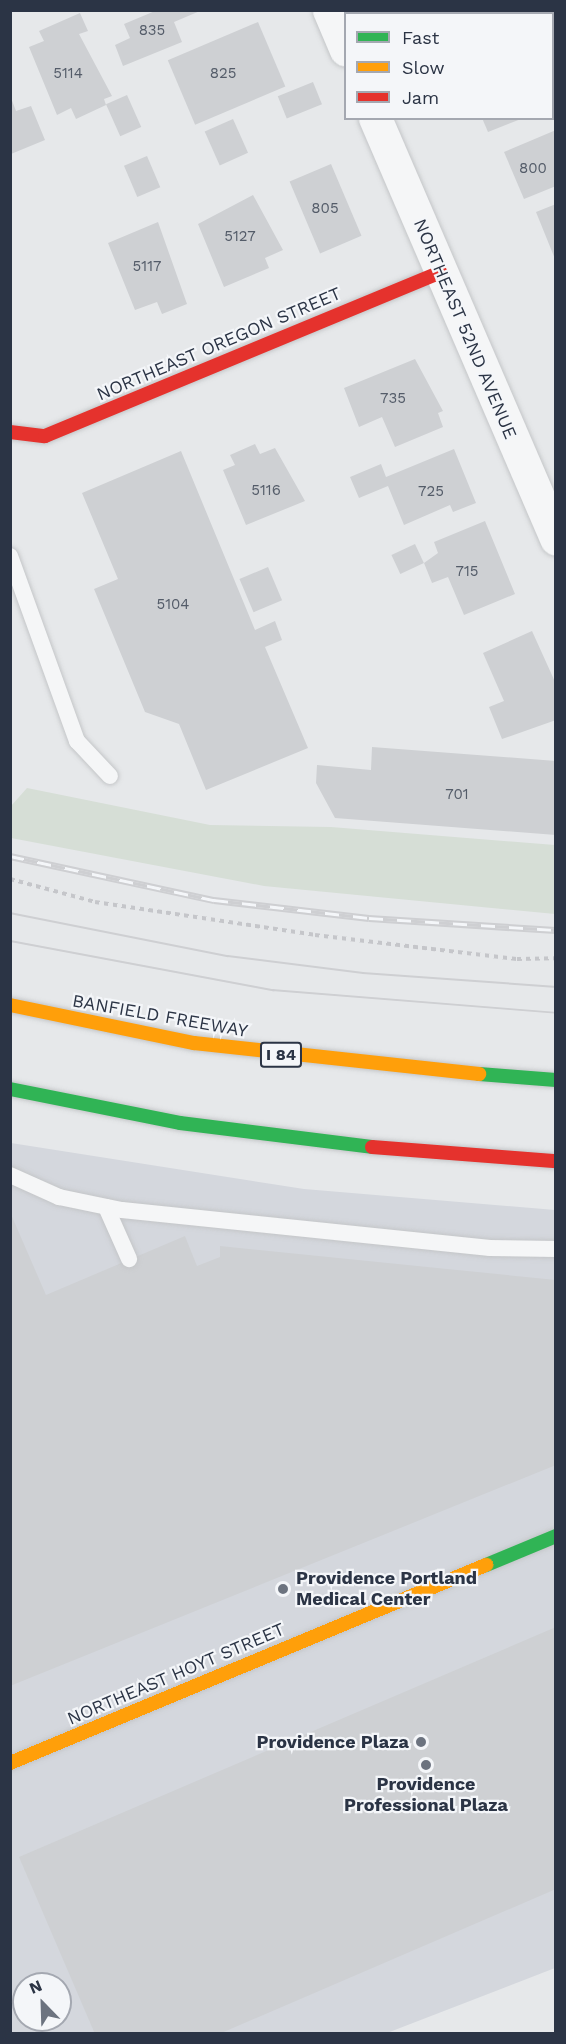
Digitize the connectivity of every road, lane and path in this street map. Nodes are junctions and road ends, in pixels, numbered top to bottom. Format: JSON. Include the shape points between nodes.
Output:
{"nodes":[{"id":1,"x":329,"y":10,"type":"edge"},
{"id":2,"x":344,"y":48,"type":"edge"},
{"id":3,"x":376,"y":120,"type":"edge"},
{"id":4,"x":440,"y":272,"type":"junction"},
{"id":5,"x":10,"y":432,"type":"edge"},
{"id":6,"x":555,"y":539,"type":"edge"},
{"id":7,"x":10,"y":556,"type":"edge"},
{"id":8,"x":110,"y":776,"type":"dead end"},
{"id":9,"x":10,"y":879,"type":"edge"},
{"id":10,"x":555,"y":958,"type":"edge"},
{"id":11,"x":10,"y":1005,"type":"edge"},
{"id":12,"x":555,"y":1080,"type":"edge"},
{"id":13,"x":10,"y":1089,"type":"edge"},
{"id":14,"x":555,"y":1161,"type":"edge"},
{"id":15,"x":10,"y":1175,"type":"edge"},
{"id":16,"x":106,"y":1207,"type":"junction"},
{"id":17,"x":555,"y":1249,"type":"edge"},
{"id":18,"x":129,"y":1259,"type":"dead end"},
{"id":19,"x":555,"y":1536,"type":"edge"},
{"id":20,"x":10,"y":1763,"type":"edge"}],
"edges":[{"from":1,"to":2,"type":"street"},
{"from":3,"to":4,"type":"street","name":"NORTHEAST 52ND AVENUE"},
{"from":4,"to":5,"type":"main road","name":"NORTHEAST OREGON STREET","via":[[45,436]]},
{"from":4,"to":6,"type":"street","name":"NORTHEAST 52ND AVENUE"},
{"from":7,"to":8,"type":"lane","via":[[77,741]]},
{"from":9,"to":10,"type":"path","via":[[95,902],[315,935],[517,959]]},
{"from":11,"to":12,"type":"main road","name":"BANFIELD FREEWAY","number":"I 84","via":[[194,1043],[333,1062]]},
{"from":13,"to":14,"type":"main road","via":[[180,1123],[323,1143]]},
{"from":15,"to":16,"type":"lane","via":[[59,1197]]},
{"from":16,"to":17,"type":"lane","via":[[490,1248]]},
{"from":16,"to":18,"type":"lane"},
{"from":19,"to":20,"type":"main road","name":"NORTHEAST HOYT STREET"}]}
